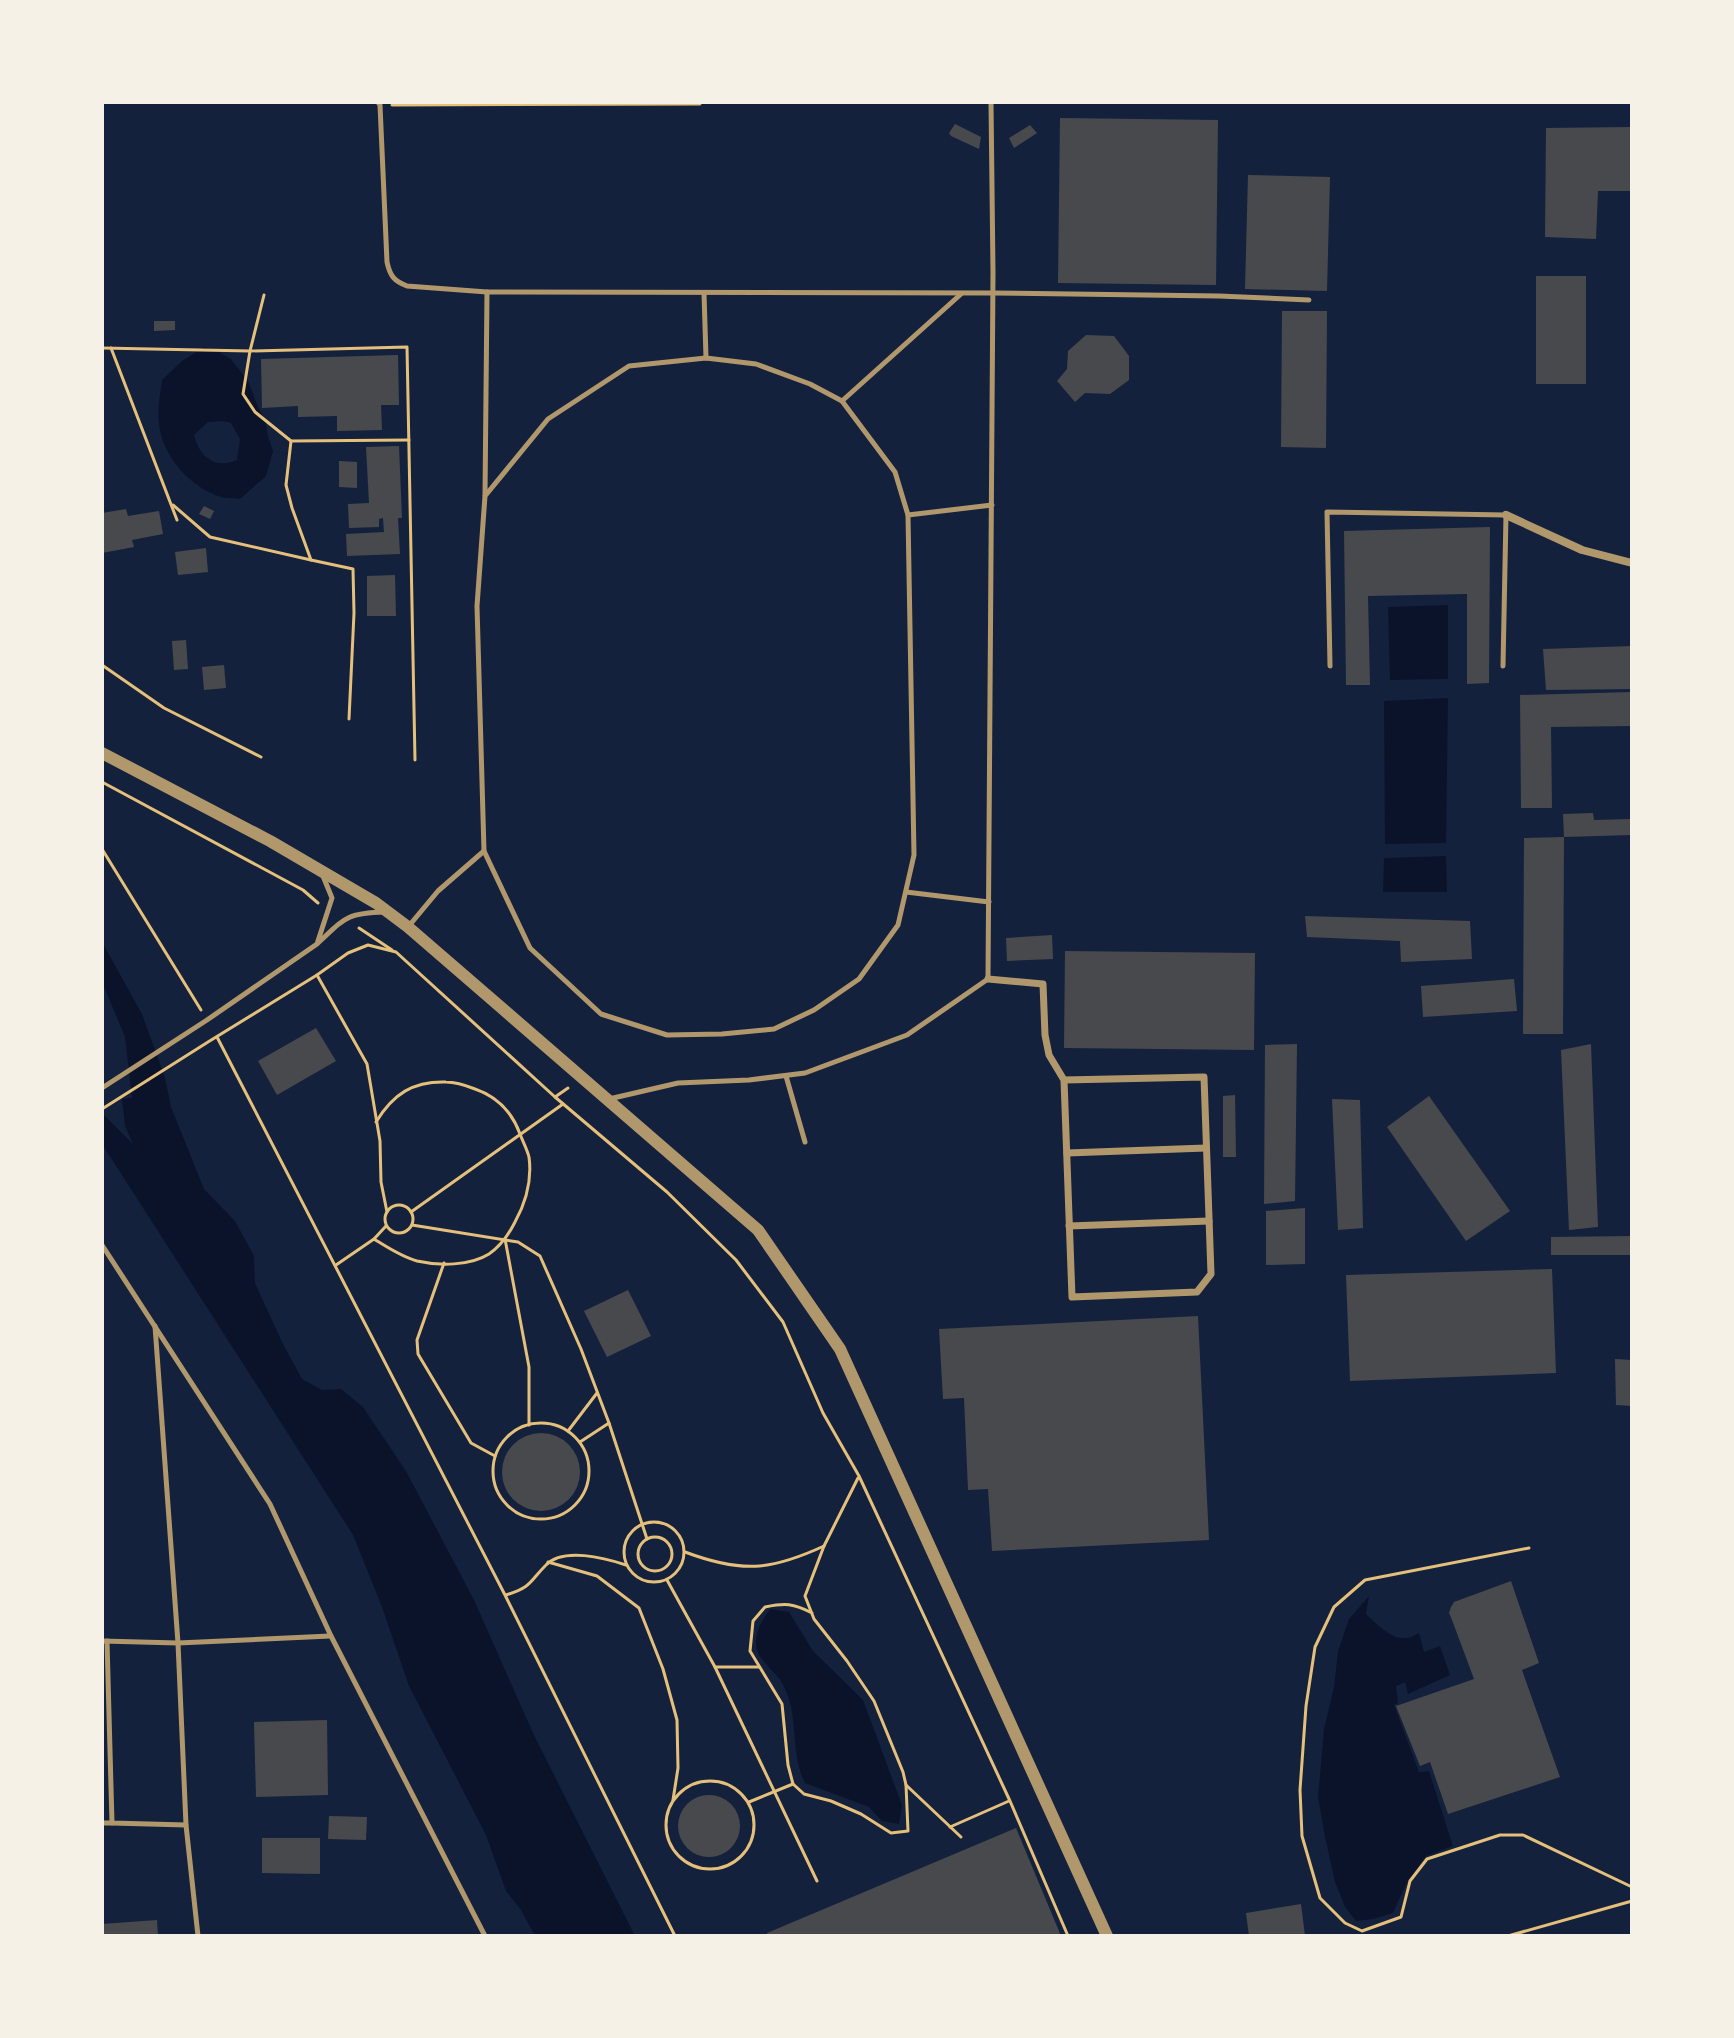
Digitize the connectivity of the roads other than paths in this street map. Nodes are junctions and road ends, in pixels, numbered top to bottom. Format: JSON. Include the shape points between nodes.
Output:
{"nodes":[{"id":1,"x":991,"y":102,"type":"edge"},
{"id":2,"x":379,"y":103,"type":"edge"},
{"id":3,"x":487,"y":292,"type":"junction"},
{"id":4,"x":704,"y":293,"type":"junction"},
{"id":5,"x":993,"y":293,"type":"junction"},
{"id":6,"x":961,"y":294,"type":"junction"},
{"id":7,"x":1309,"y":300,"type":"dead end"},
{"id":8,"x":706,"y":358,"type":"junction"},
{"id":9,"x":842,"y":401,"type":"junction"},
{"id":10,"x":485,"y":496,"type":"junction"},
{"id":11,"x":992,"y":505,"type":"junction"},
{"id":12,"x":908,"y":515,"type":"junction"},
{"id":13,"x":1506,"y":515,"type":"junction"},
{"id":14,"x":1632,"y":563,"type":"edge"},
{"id":15,"x":1330,"y":666,"type":"dead end"},
{"id":16,"x":1503,"y":666,"type":"dead end"},
{"id":17,"x":102,"y":753,"type":"edge"},
{"id":18,"x":484,"y":851,"type":"junction"},
{"id":19,"x":321,"y":870,"type":"junction"},
{"id":20,"x":906,"y":892,"type":"junction"},
{"id":21,"x":989,"y":902,"type":"junction"},
{"id":22,"x":388,"y":912,"type":"junction"},
{"id":23,"x":408,"y":927,"type":"junction"},
{"id":24,"x":317,"y":944,"type":"junction"},
{"id":25,"x":988,"y":979,"type":"junction"},
{"id":26,"x":786,"y":1076,"type":"junction"},
{"id":27,"x":1064,"y":1080,"type":"junction"},
{"id":28,"x":102,"y":1088,"type":"edge"},
{"id":29,"x":608,"y":1099,"type":"junction"},
{"id":30,"x":805,"y":1142,"type":"dead end"},
{"id":31,"x":1206,"y":1148,"type":"junction"},
{"id":32,"x":1067,"y":1153,"type":"junction"},
{"id":33,"x":1209,"y":1221,"type":"junction"},
{"id":34,"x":1069,"y":1226,"type":"junction"},
{"id":35,"x":102,"y":1245,"type":"edge"},
{"id":36,"x":155,"y":1325,"type":"junction"},
{"id":37,"x":331,"y":1636,"type":"junction"},
{"id":38,"x":105,"y":1641,"type":"edge"},
{"id":39,"x":178,"y":1643,"type":"junction"},
{"id":40,"x":105,"y":1683,"type":"edge"},
{"id":41,"x":102,"y":1823,"type":"edge"},
{"id":42,"x":112,"y":1823,"type":"junction"},
{"id":43,"x":186,"y":1825,"type":"junction"},
{"id":44,"x":198,"y":1936,"type":"edge"},
{"id":45,"x":485,"y":1936,"type":"edge"},
{"id":46,"x":1107,"y":1936,"type":"edge"}],
"edges":[{"from":1,"to":5,"type":"lane"},
{"from":2,"to":3,"type":"lane","via":[[389,273],[407,286]]},
{"from":3,"to":4,"type":"lane"},
{"from":3,"to":10,"type":"lane"},
{"from":4,"to":6,"type":"lane"},
{"from":4,"to":8,"type":"lane"},
{"from":5,"to":6,"type":"lane"},
{"from":5,"to":7,"type":"lane"},
{"from":5,"to":11,"type":"lane"},
{"from":6,"to":9,"type":"lane"},
{"from":8,"to":9,"type":"lane","via":[[756,364]]},
{"from":8,"to":10,"type":"lane","via":[[629,366],[548,419]]},
{"from":9,"to":12,"type":"lane","via":[[895,472]]},
{"from":10,"to":18,"type":"lane","via":[[477,606]]},
{"from":11,"to":12,"type":"lane"},
{"from":11,"to":21,"type":"lane"},
{"from":12,"to":20,"type":"lane","via":[[914,855]]},
{"from":13,"to":14,"type":"street","via":[[1582,550]]},
{"from":13,"to":15,"type":"lane","via":[[1327,512]]},
{"from":13,"to":16,"type":"lane"},
{"from":17,"to":19,"type":"street"},
{"from":18,"to":20,"type":"lane","via":[[530,948],[601,1014],[667,1035],[774,1029],[814,1010],[859,979],[898,925]]},
{"from":18,"to":23,"type":"lane","via":[[438,891]]},
{"from":19,"to":22,"type":"street"},
{"from":19,"to":24,"type":"lane","via":[[332,898]]},
{"from":20,"to":21,"type":"lane"},
{"from":21,"to":25,"type":"lane"},
{"from":22,"to":23,"type":"street"},
{"from":22,"to":24,"type":"lane","via":[[345,919]]},
{"from":23,"to":29,"type":"street"},
{"from":24,"to":28,"type":"lane"},
{"from":25,"to":26,"type":"lane","via":[[907,1035]]},
{"from":25,"to":27,"type":"street","via":[[1043,984],[1049,1055]]},
{"from":26,"to":29,"type":"lane","via":[[678,1083]]},
{"from":26,"to":30,"type":"lane"},
{"from":27,"to":31,"type":"street","via":[[1204,1077]]},
{"from":27,"to":32,"type":"street"},
{"from":29,"to":46,"type":"street","via":[[758,1230],[840,1349]]},
{"from":31,"to":32,"type":"street"},
{"from":31,"to":33,"type":"street"},
{"from":32,"to":34,"type":"street"},
{"from":33,"to":34,"type":"street"},
{"from":33,"to":34,"type":"street","via":[[1211,1274],[1197,1292],[1072,1297]]},
{"from":35,"to":36,"type":"lane"},
{"from":36,"to":37,"type":"lane","via":[[270,1504]]},
{"from":36,"to":39,"type":"lane"},
{"from":37,"to":39,"type":"lane"},
{"from":37,"to":45,"type":"lane"},
{"from":38,"to":39,"type":"lane"},
{"from":38,"to":40,"type":"lane"},
{"from":39,"to":43,"type":"lane"},
{"from":40,"to":42,"type":"lane"},
{"from":41,"to":42,"type":"lane"},
{"from":42,"to":43,"type":"lane"},
{"from":43,"to":44,"type":"lane"}]}
